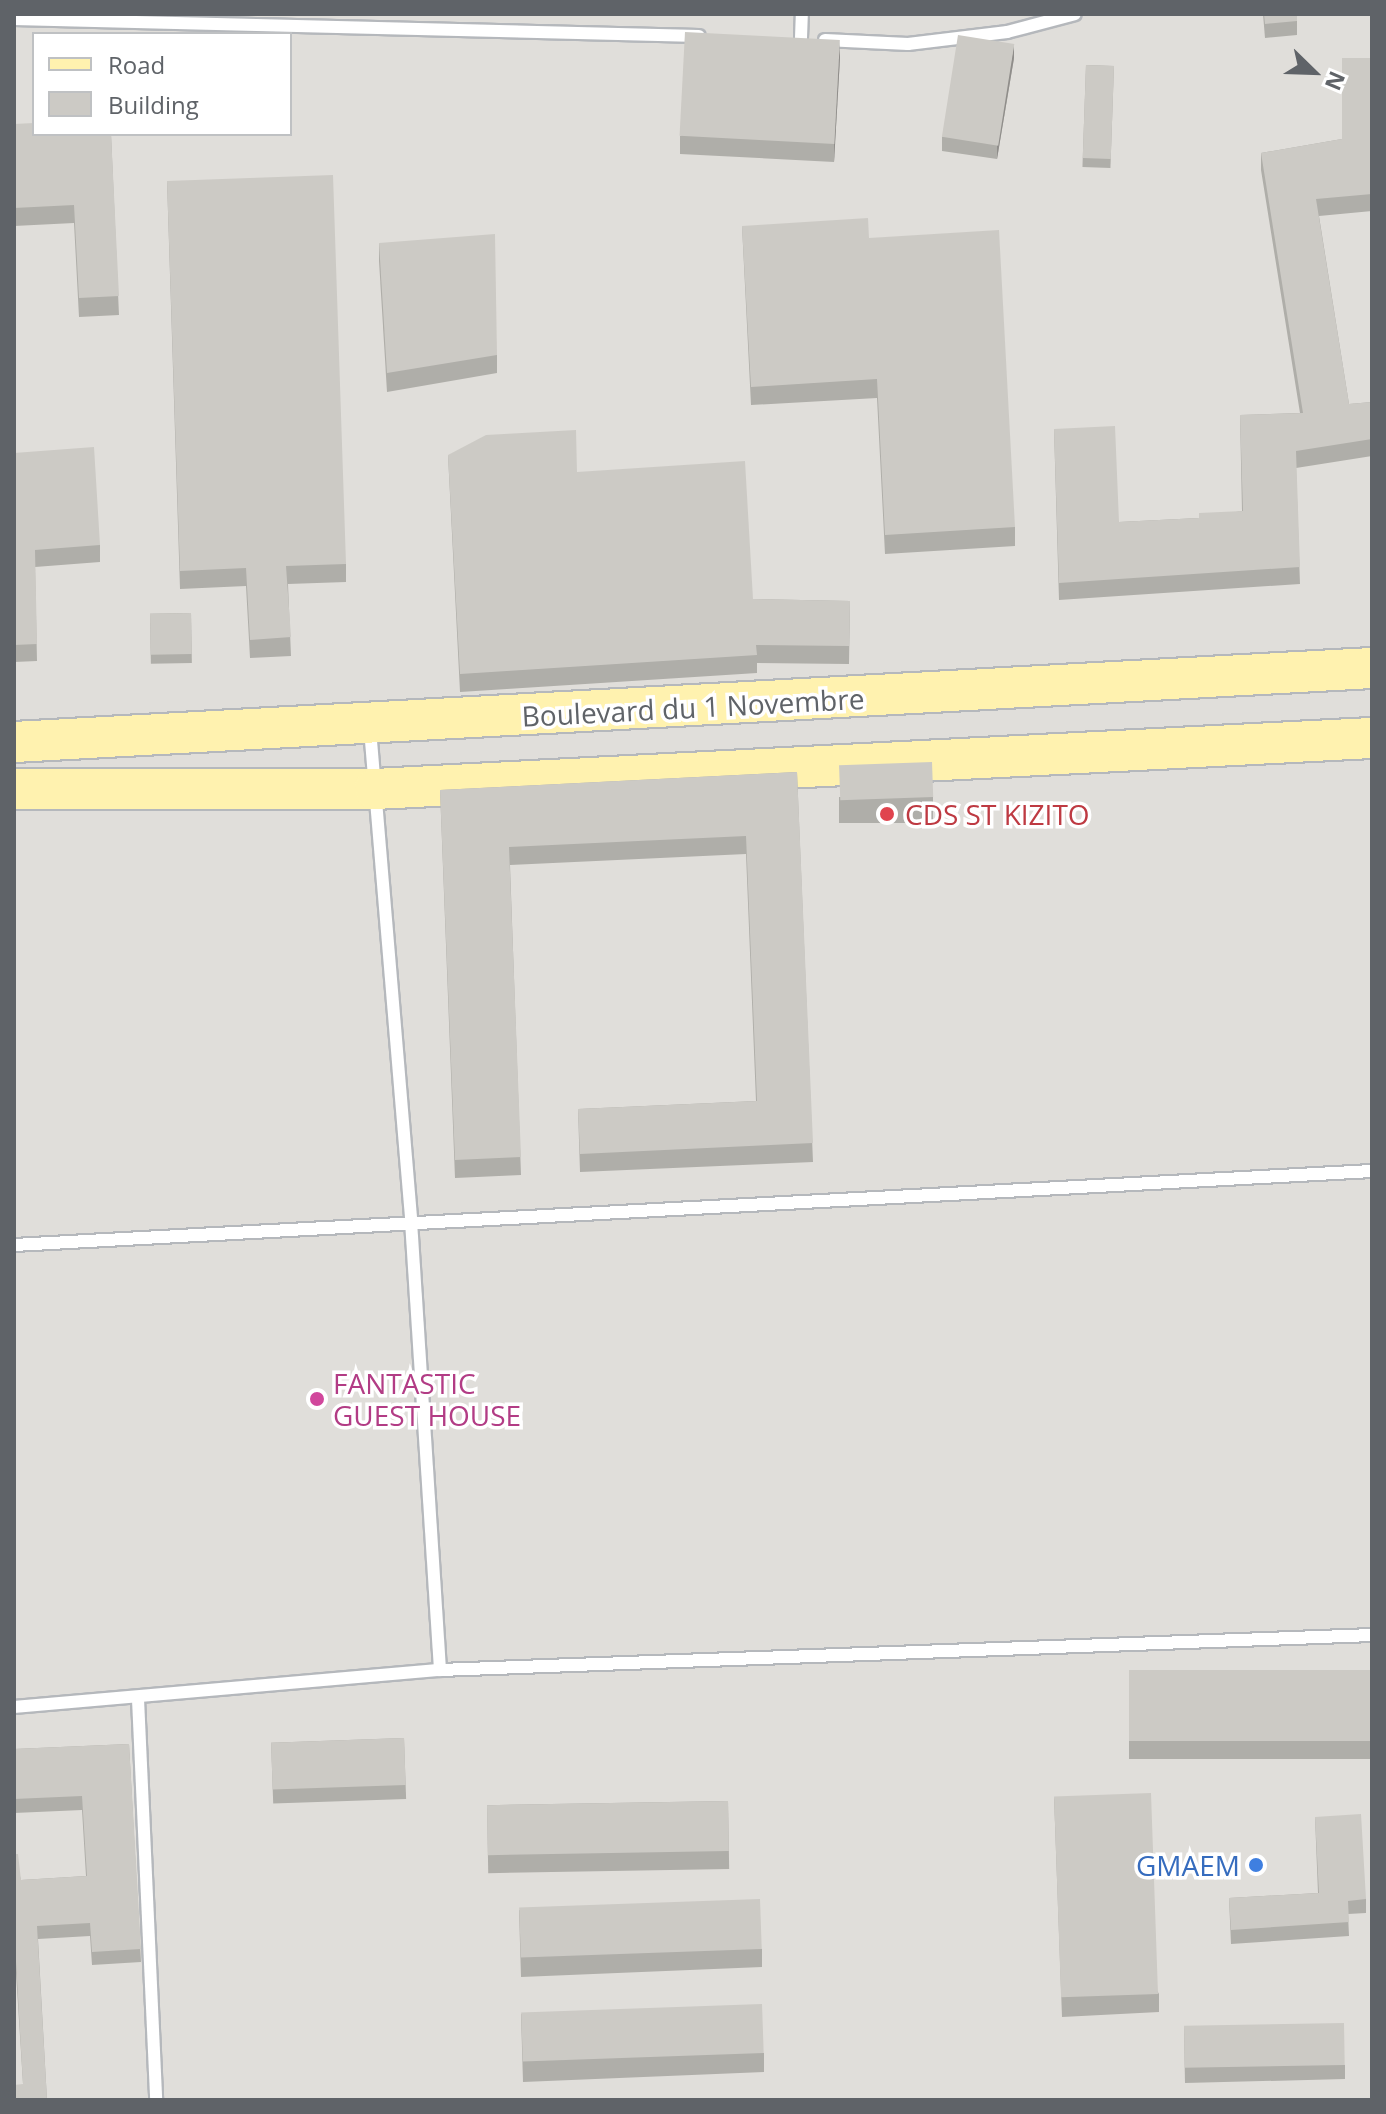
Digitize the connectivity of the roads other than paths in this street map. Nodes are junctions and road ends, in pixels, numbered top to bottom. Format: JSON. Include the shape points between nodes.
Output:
{"nodes":[{"id":1,"x":802,"y":14,"type":"edge"},
{"id":2,"x":1075,"y":14,"type":"edge"},
{"id":3,"x":14,"y":19,"type":"edge"},
{"id":4,"x":722,"y":36,"type":"edge"},
{"id":5,"x":785,"y":38,"type":"edge"},
{"id":6,"x":801,"y":38,"type":"junction"},
{"id":7,"x":1372,"y":668,"type":"edge"},
{"id":8,"x":975,"y":691,"type":"junction"},
{"id":9,"x":369,"y":725,"type":"junction"},
{"id":10,"x":1372,"y":738,"type":"edge"},
{"id":11,"x":14,"y":742,"type":"edge"},
{"id":12,"x":978,"y":759,"type":"junction"},
{"id":13,"x":14,"y":789,"type":"edge"},
{"id":14,"x":375,"y":789,"type":"junction"},
{"id":15,"x":1372,"y":1171,"type":"edge"},
{"id":16,"x":411,"y":1221,"type":"junction"},
{"id":17,"x":14,"y":1245,"type":"edge"},
{"id":18,"x":1372,"y":1635,"type":"edge"},
{"id":19,"x":440,"y":1670,"type":"junction"},
{"id":20,"x":138,"y":1699,"type":"junction"},
{"id":21,"x":14,"y":1707,"type":"edge"},
{"id":22,"x":156,"y":2100,"type":"edge"}],
"edges":[{"from":1,"to":6,"type":"lane"},
{"from":2,"to":6,"type":"lane","via":[[1007,32],[908,44]]},
{"from":3,"to":4,"type":"lane"},
{"from":5,"to":6,"type":"lane"},
{"from":7,"to":8,"type":"main road","name":"Boulevard du 1 Novembre"},
{"from":8,"to":9,"type":"main road","name":"Boulevard du 1 Novembre"},
{"from":8,"to":12,"type":"main road"},
{"from":9,"to":11,"type":"main road","name":"Boulevard du 1 Novembre"},
{"from":9,"to":14,"type":"lane"},
{"from":10,"to":12,"type":"main road"},
{"from":12,"to":14,"type":"main road"},
{"from":13,"to":14,"type":"main road"},
{"from":14,"to":16,"type":"lane"},
{"from":15,"to":16,"type":"lane"},
{"from":16,"to":17,"type":"lane"},
{"from":16,"to":19,"type":"lane"},
{"from":18,"to":19,"type":"lane"},
{"from":19,"to":20,"type":"lane"},
{"from":20,"to":21,"type":"lane"},
{"from":20,"to":22,"type":"lane"}]}
